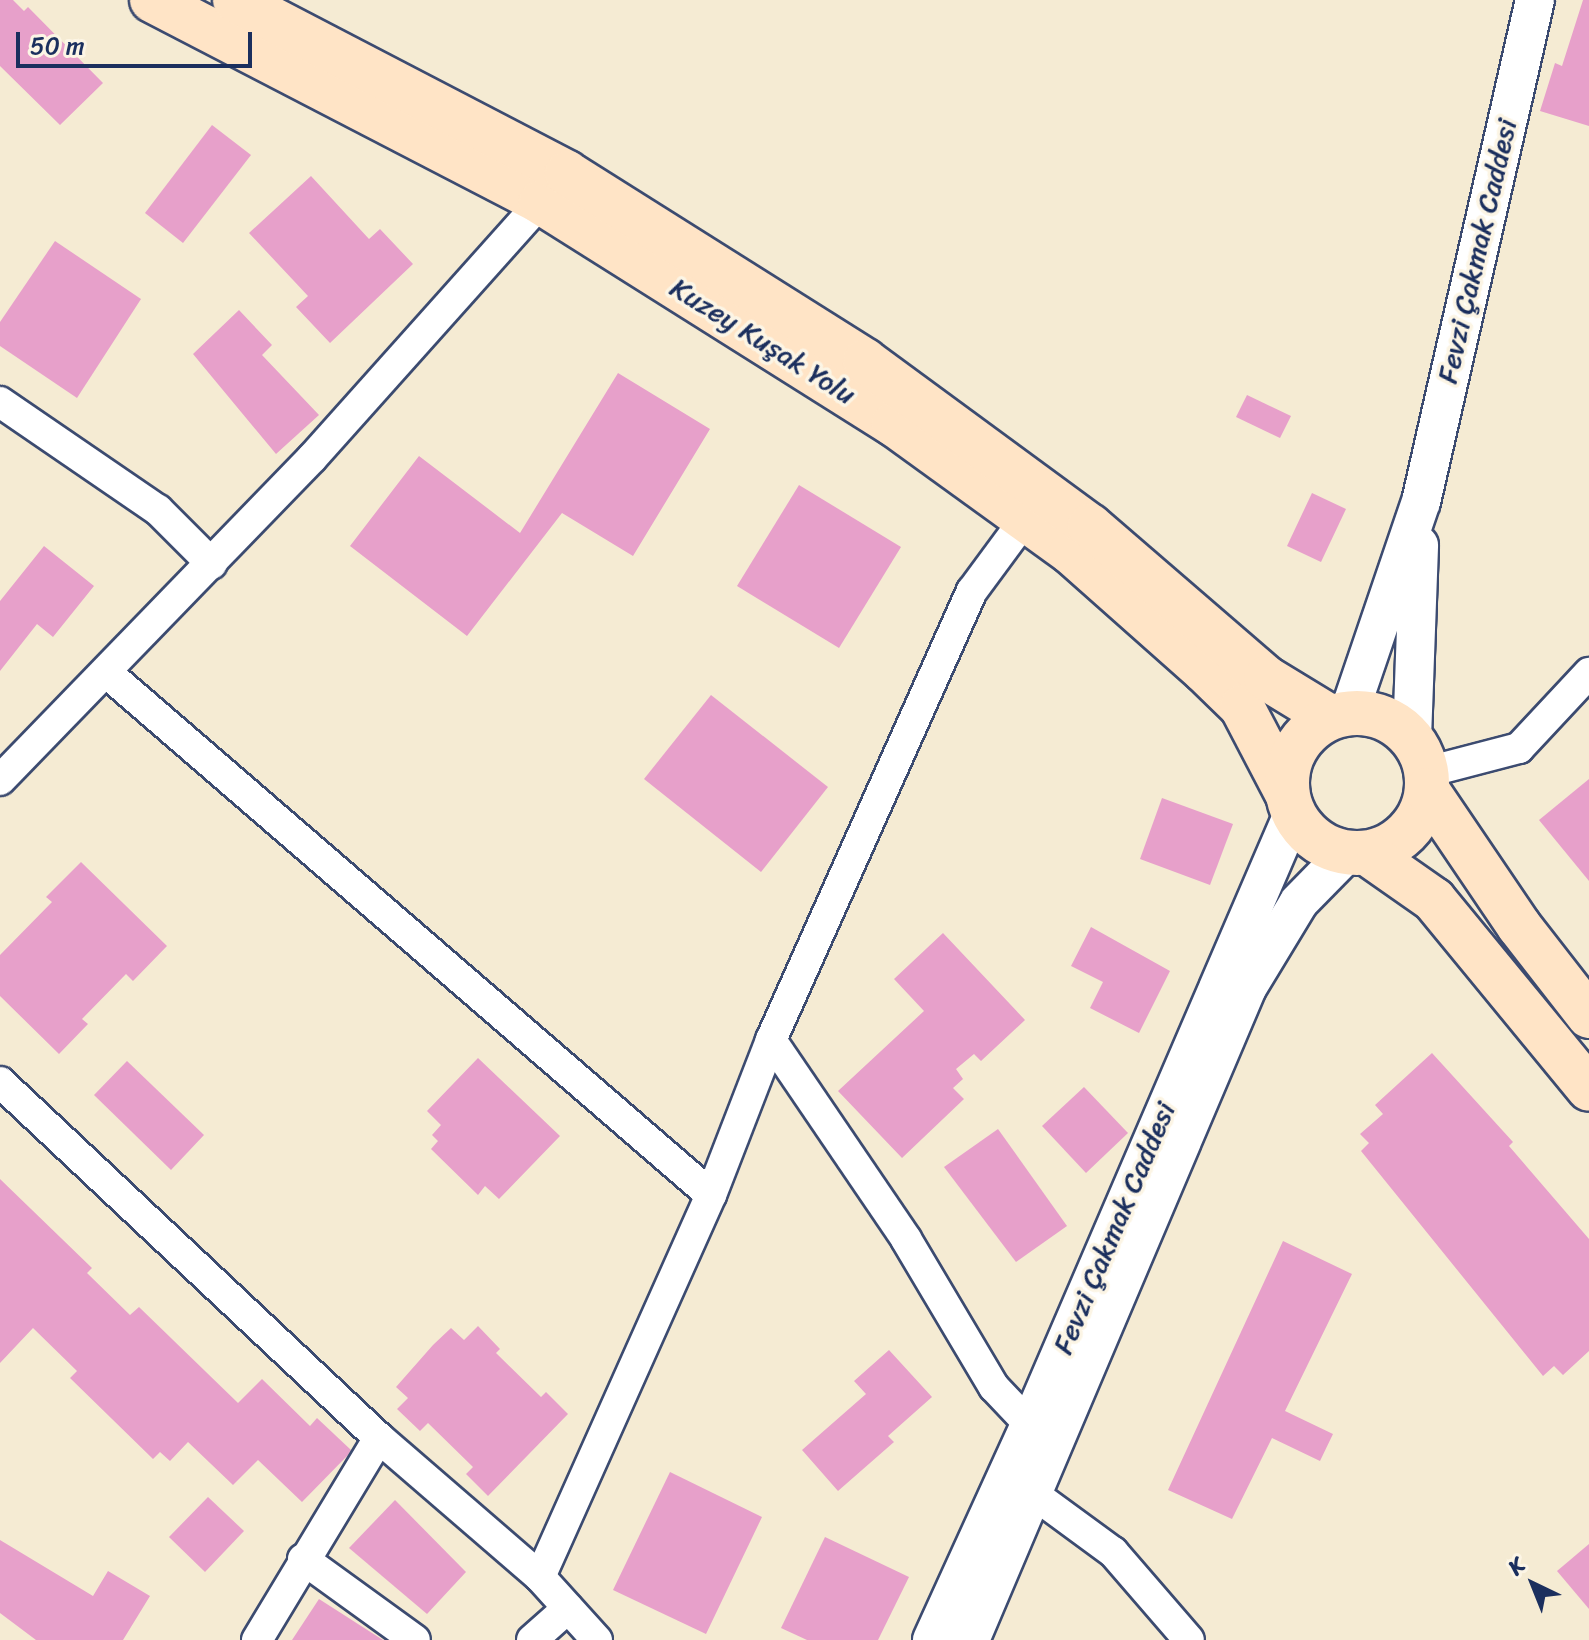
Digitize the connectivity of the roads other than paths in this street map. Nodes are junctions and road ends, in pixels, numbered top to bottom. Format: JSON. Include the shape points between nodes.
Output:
{"nodes":[{"id":1,"x":152,"y":0,"type":"edge"},
{"id":2,"x":235,"y":0,"type":"edge"},
{"id":3,"x":1535,"y":0,"type":"edge"},
{"id":4,"x":554,"y":187,"type":"junction"},
{"id":5,"x":0,"y":402,"type":"edge"},
{"id":6,"x":1421,"y":502,"type":"junction"},
{"id":7,"x":1025,"y":519,"type":"junction"},
{"id":8,"x":212,"y":564,"type":"junction"},
{"id":9,"x":107,"y":673,"type":"junction"},
{"id":10,"x":1589,"y":673,"type":"edge"},
{"id":11,"x":1339,"y":715,"type":"junction"},
{"id":12,"x":1422,"y":767,"type":"junction"},
{"id":13,"x":0,"y":780,"type":"edge"},
{"id":14,"x":1290,"y":803,"type":"junction"},
{"id":15,"x":1357,"y":853,"type":"junction"},
{"id":16,"x":1589,"y":1016,"type":"edge"},
{"id":17,"x":771,"y":1040,"type":"junction"},
{"id":18,"x":0,"y":1082,"type":"edge"},
{"id":19,"x":1589,"y":1089,"type":"edge"},
{"id":20,"x":711,"y":1195,"type":"junction"},
{"id":21,"x":1030,"y":1425,"type":"junction"},
{"id":22,"x":379,"y":1438,"type":"junction"},
{"id":23,"x":1035,"y":1495,"type":"junction"},
{"id":24,"x":303,"y":1559,"type":"junction"},
{"id":25,"x":540,"y":1577,"type":"junction"},
{"id":26,"x":568,"y":1608,"type":"junction"},
{"id":27,"x":257,"y":1640,"type":"edge"},
{"id":28,"x":415,"y":1640,"type":"edge"},
{"id":29,"x":532,"y":1640,"type":"edge"},
{"id":30,"x":597,"y":1640,"type":"edge"},
{"id":31,"x":932,"y":1640,"type":"edge"},
{"id":32,"x":970,"y":1640,"type":"edge"},
{"id":33,"x":1189,"y":1640,"type":"edge"}],
"edges":[{"from":1,"to":4,"type":"main road","name":"Kuzey Kuşak Yolu"},
{"from":2,"to":4,"type":"main road","name":"Kuzey Kuşak Yolu"},
{"from":3,"to":6,"type":"street","name":"Fevzi Çakmak Caddesi"},
{"from":4,"to":7,"type":"main road","name":"Kuzey Kuşak Yolu"},
{"from":4,"to":8,"type":"street"},
{"from":4,"to":11,"type":"main road","name":"Kuzey Kuşak Yolu","via":[[865,361],[1090,526],[1266,678]]},
{"from":5,"to":8,"type":"street","via":[[158,510]]},
{"from":6,"to":11,"type":"street"},
{"from":6,"to":12,"type":"street"},
{"from":7,"to":14,"type":"main road","name":"Kuzey Kuşak Yolu","via":[[1071,552],[1242,707]]},
{"from":7,"to":17,"type":"street","via":[[972,591]]},
{"from":8,"to":9,"type":"street"},
{"from":9,"to":13,"type":"street"},
{"from":9,"to":20,"type":"street"},
{"from":10,"to":12,"type":"street","via":[[1519,748]]},
{"from":11,"to":12,"type":"main road","via":[[1384,717]]},
{"from":11,"to":14,"type":"main road","via":[[1295,748]]},
{"from":12,"to":15,"type":"main road","via":[[1418,819],[1396,842]]},
{"from":12,"to":16,"type":"main road","via":[[1519,926]]},
{"from":14,"to":15,"type":"main road","via":[[1316,840]]},
{"from":14,"to":21,"type":"street","name":"Fevzi Çakmak Caddesi"},
{"from":15,"to":19,"type":"main road","via":[[1434,900]]},
{"from":15,"to":23,"type":"street","via":[[1299,902],[1257,966]]},
{"from":17,"to":20,"type":"street"},
{"from":17,"to":21,"type":"street","via":[[906,1239],[994,1387]]},
{"from":18,"to":22,"type":"street"},
{"from":20,"to":25,"type":"street"},
{"from":21,"to":31,"type":"street","name":"Fevzi Çakmak Caddesi"},
{"from":22,"to":24,"type":"street"},
{"from":22,"to":25,"type":"street"},
{"from":23,"to":32,"type":"street"},
{"from":23,"to":33,"type":"street","via":[[1113,1552]]},
{"from":24,"to":27,"type":"street"},
{"from":24,"to":28,"type":"street"},
{"from":25,"to":26,"type":"street"},
{"from":26,"to":29,"type":"street"},
{"from":26,"to":30,"type":"street"}]}
